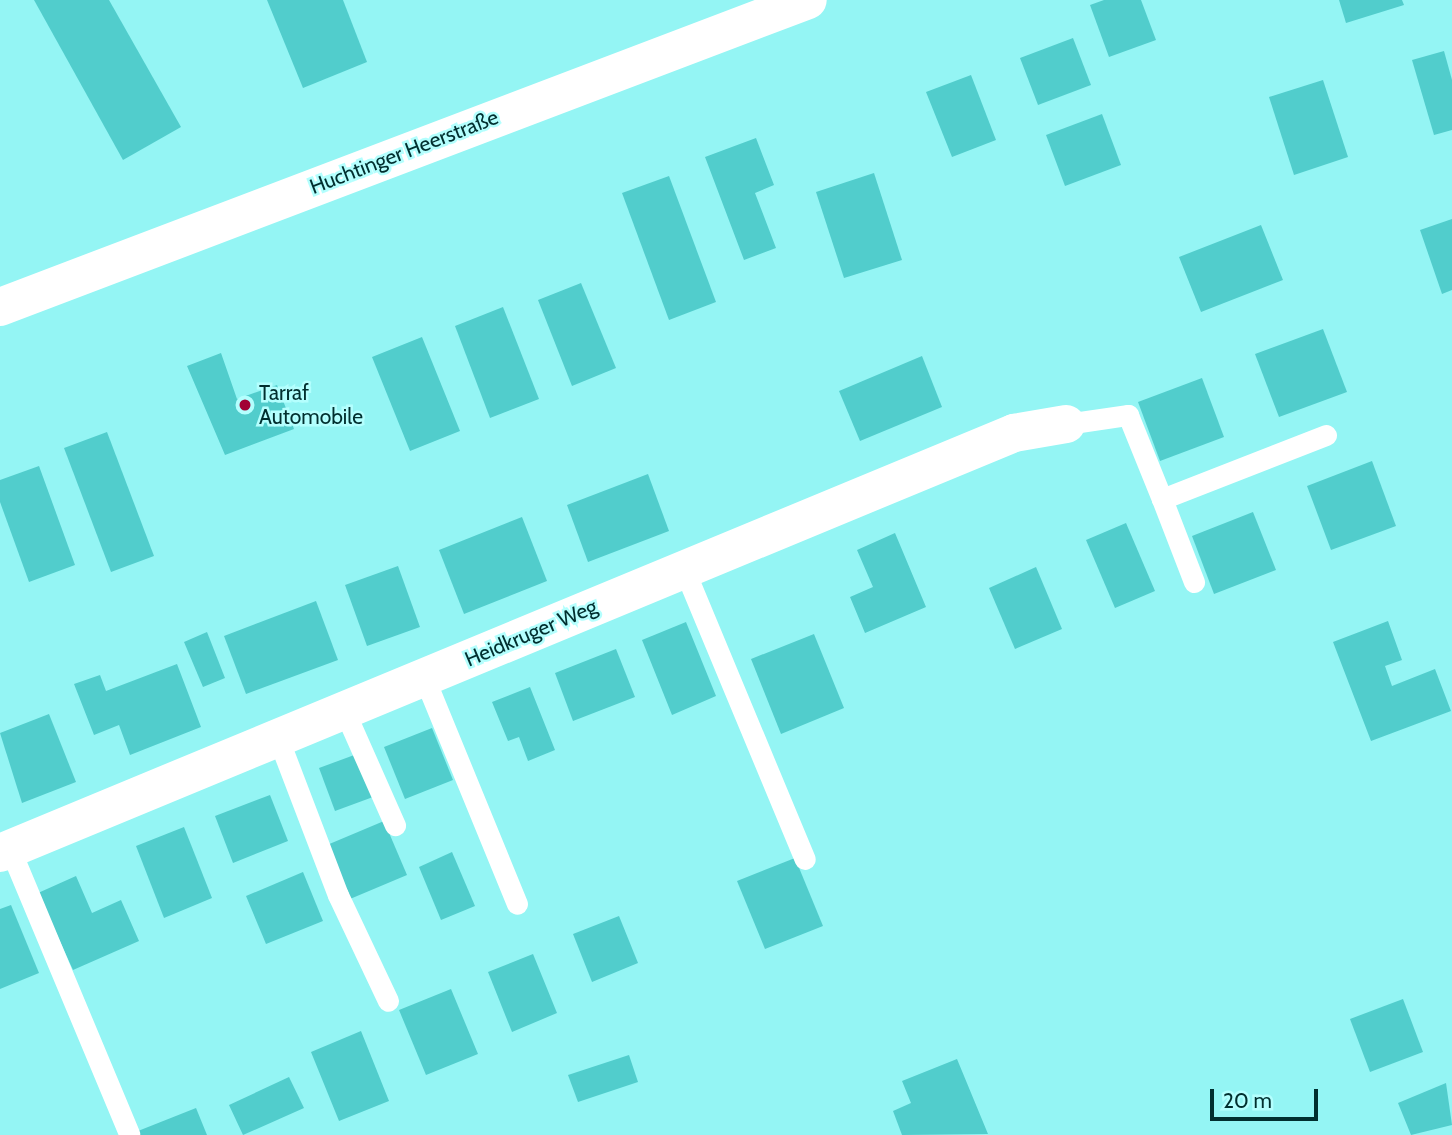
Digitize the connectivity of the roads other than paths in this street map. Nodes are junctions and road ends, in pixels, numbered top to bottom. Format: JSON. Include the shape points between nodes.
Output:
{"nodes":[{"id":1,"x":808,"y":0,"type":"edge"},
{"id":2,"x":0,"y":307,"type":"edge"},
{"id":3,"x":1066,"y":424,"type":"joint"},
{"id":4,"x":1326,"y":435,"type":"dead end"},
{"id":5,"x":1162,"y":499,"type":"junction"},
{"id":6,"x":684,"y":569,"type":"junction"},
{"id":7,"x":1195,"y":582,"type":"dead end"},
{"id":8,"x":424,"y":677,"type":"junction"},
{"id":9,"x":344,"y":710,"type":"junction"},
{"id":10,"x":278,"y":738,"type":"junction"},
{"id":11,"x":395,"y":825,"type":"dead end"},
{"id":12,"x":5,"y":851,"type":"edge"},
{"id":13,"x":805,"y":859,"type":"dead end"},
{"id":14,"x":517,"y":904,"type":"dead end"},
{"id":15,"x":388,"y":1001,"type":"dead end"},
{"id":16,"x":129,"y":1134,"type":"edge"}],
"edges":[{"from":1,"to":2,"type":"street","name":"Huchtinger Heerstraße"},
{"from":3,"to":5,"type":"lane","via":[[1128,415]]},
{"from":3,"to":6,"type":"street","name":"Heidkruger Weg","via":[[1014,433]]},
{"from":4,"to":5,"type":"lane"},
{"from":5,"to":7,"type":"lane"},
{"from":6,"to":8,"type":"street","name":"Heidkruger Weg"},
{"from":6,"to":13,"type":"lane"},
{"from":8,"to":9,"type":"street","name":"Heidkruger Weg"},
{"from":8,"to":14,"type":"lane"},
{"from":9,"to":10,"type":"street","name":"Heidkruger Weg"},
{"from":9,"to":11,"type":"lane"},
{"from":10,"to":12,"type":"street","name":"Heidkruger Weg"},
{"from":10,"to":15,"type":"lane","via":[[342,906]]},
{"from":12,"to":16,"type":"lane"}]}
